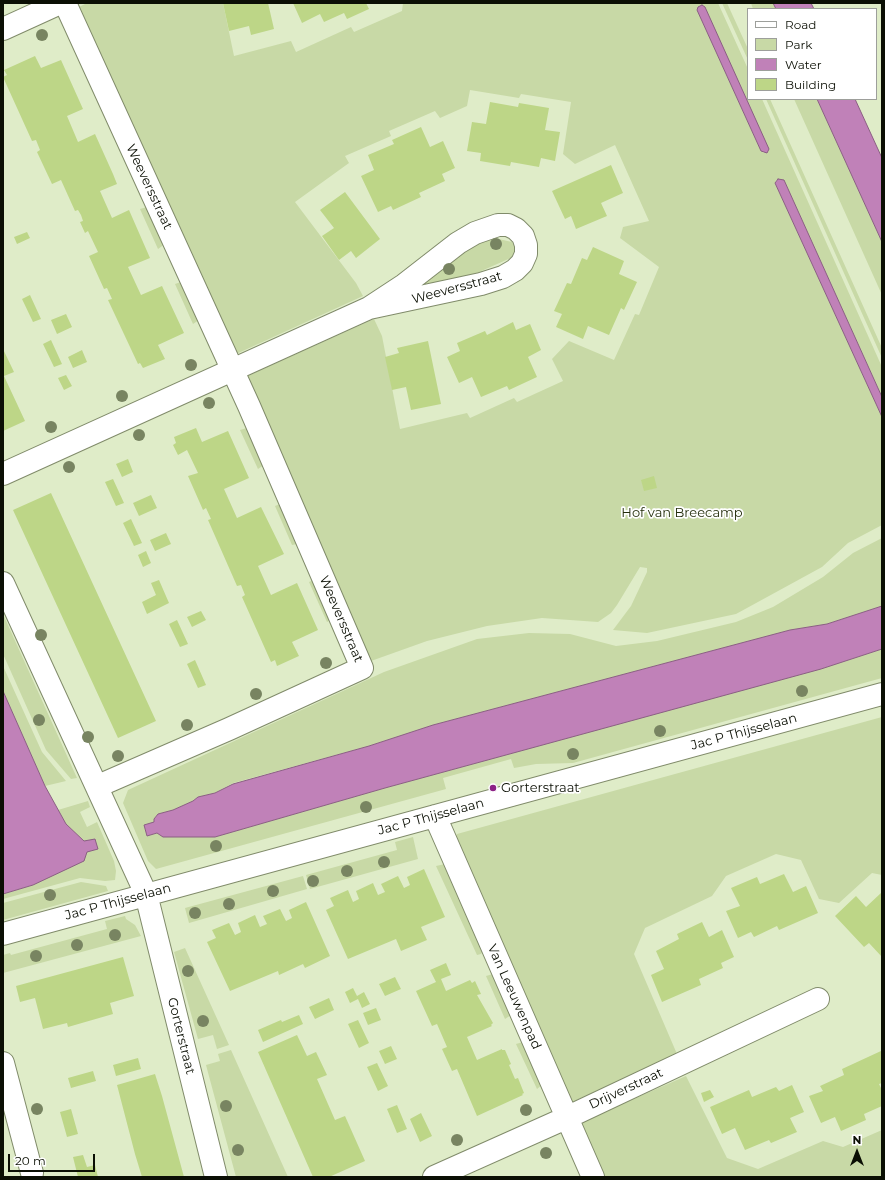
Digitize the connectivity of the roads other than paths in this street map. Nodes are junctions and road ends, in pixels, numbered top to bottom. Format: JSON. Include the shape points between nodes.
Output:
{"nodes":[{"id":1,"x":60,"y":3,"type":"edge"},
{"id":2,"x":65,"y":3,"type":"edge"},
{"id":3,"x":3,"y":29,"type":"edge"},
{"id":4,"x":369,"y":308,"type":"junction"},
{"id":5,"x":232,"y":370,"type":"junction"},
{"id":6,"x":3,"y":474,"type":"edge"},
{"id":7,"x":3,"y":583,"type":"edge"},
{"id":8,"x":882,"y":694,"type":"edge"},
{"id":9,"x":98,"y":786,"type":"junction"},
{"id":10,"x":434,"y":816,"type":"junction"},
{"id":11,"x":146,"y":894,"type":"junction"},
{"id":12,"x":3,"y":934,"type":"edge"},
{"id":13,"x":818,"y":999,"type":"dead end"},
{"id":14,"x":3,"y":1063,"type":"edge"},
{"id":15,"x":9,"y":1111,"type":"edge"},
{"id":16,"x":566,"y":1118,"type":"junction"},
{"id":17,"x":32,"y":1173,"type":"dead end"},
{"id":18,"x":216,"y":1177,"type":"edge"},
{"id":19,"x":434,"y":1177,"type":"edge"},
{"id":20,"x":594,"y":1177,"type":"edge"}],
"edges":[{"from":1,"to":3,"type":"street"},
{"from":2,"to":5,"type":"street","name":"Weeversstraat"},
{"from":4,"to":4,"type":"street","name":"Weeversstraat","via":[[503,277],[516,270],[522,263],[526,245],[516,229],[508,225],[498,225],[475,233]]},
{"from":4,"to":5,"type":"street","name":"Weeversstraat"},
{"from":5,"to":6,"type":"street","name":"Weeversstraat"},
{"from":5,"to":9,"type":"street","name":"Weeversstraat","via":[[362,668]]},
{"from":7,"to":9,"type":"street"},
{"from":8,"to":10,"type":"street","name":"Jac P Thijsselaan"},
{"from":9,"to":11,"type":"street"},
{"from":10,"to":11,"type":"street","name":"Jac P Thijsselaan"},
{"from":10,"to":16,"type":"street","name":"Van Leeuwenpad"},
{"from":11,"to":12,"type":"street","name":"Jac P Thijsselaan"},
{"from":11,"to":18,"type":"street","name":"Gorterstraat"},
{"from":13,"to":16,"type":"street","name":"Drijverstraat"},
{"from":14,"to":15,"type":"street"},
{"from":15,"to":17,"type":"street"},
{"from":16,"to":19,"type":"street","name":"Drijverstraat"},
{"from":16,"to":20,"type":"street","name":"Van Leeuwenpad"}]}
